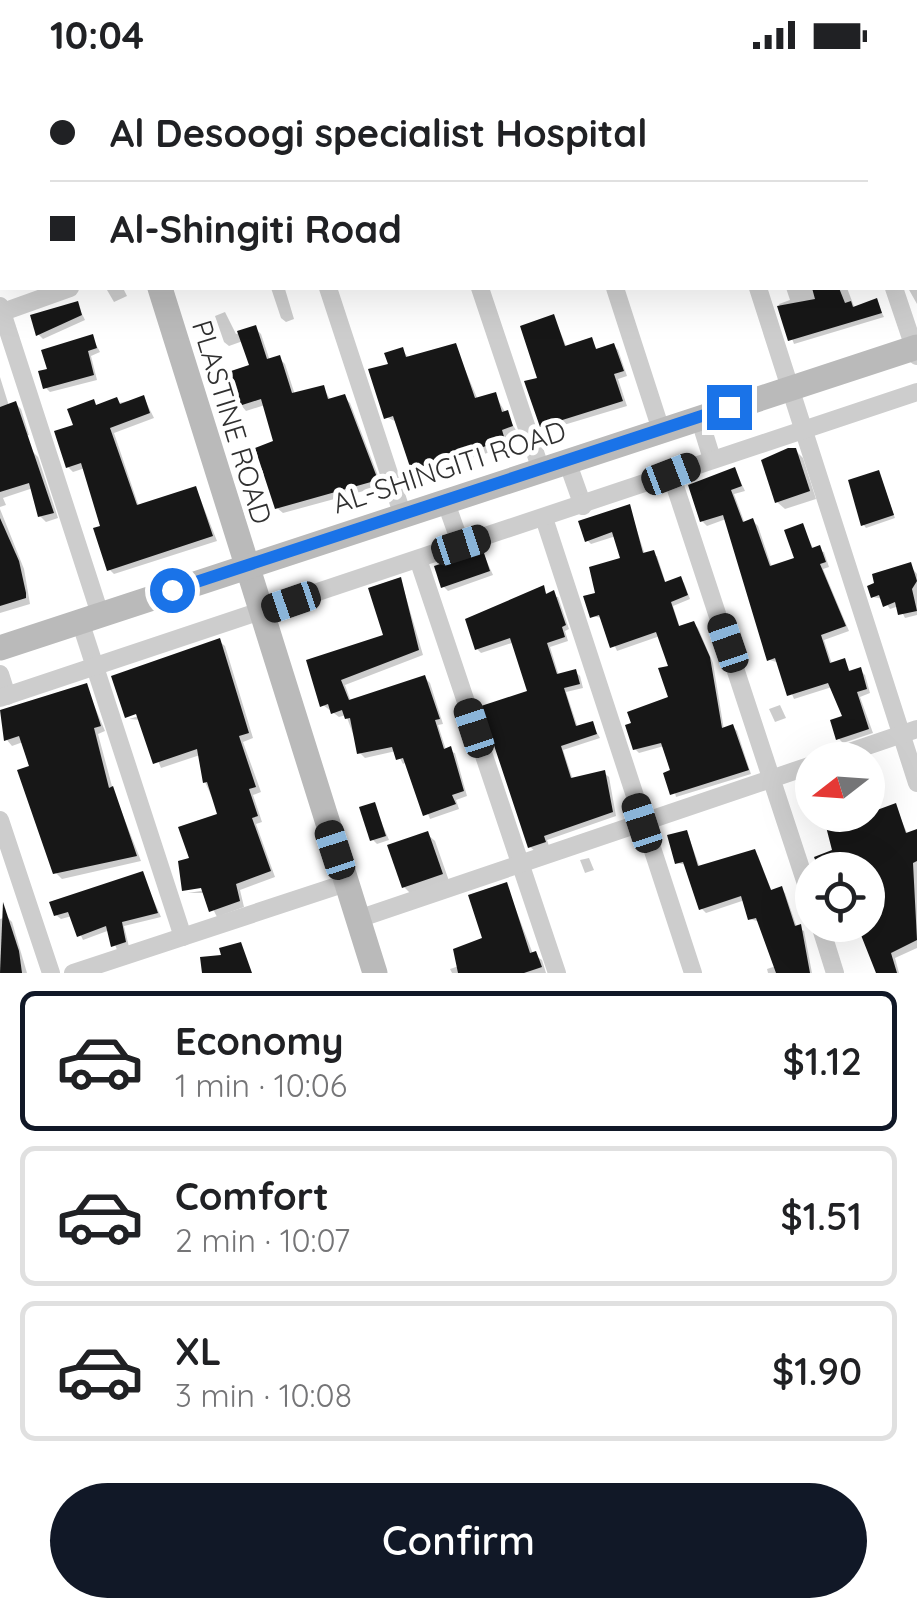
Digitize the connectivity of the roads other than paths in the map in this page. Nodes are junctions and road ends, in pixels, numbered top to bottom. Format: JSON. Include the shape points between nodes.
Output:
{"nodes":[{"id":1,"x":64,"y":290,"type":"edge"},
{"id":2,"x":161,"y":290,"type":"edge"},
{"id":3,"x":329,"y":290,"type":"edge"},
{"id":4,"x":481,"y":290,"type":"edge"},
{"id":5,"x":616,"y":290,"type":"edge"},
{"id":6,"x":759,"y":290,"type":"edge"},
{"id":7,"x":895,"y":290,"type":"edge"},
{"id":8,"x":1,"y":310,"type":"edge"},
{"id":9,"x":916,"y":350,"type":"edge"},
{"id":10,"x":790,"y":388,"type":"junction"},
{"id":11,"x":917,"y":392,"type":"edge"},
{"id":12,"x":699,"y":417,"type":"junction"},
{"id":13,"x":805,"y":428,"type":"junction"},
{"id":14,"x":661,"y":430,"type":"junction"},
{"id":15,"x":712,"y":459,"type":"junction"},
{"id":16,"x":567,"y":461,"type":"junction"},
{"id":17,"x":541,"y":470,"type":"junction"},
{"id":18,"x":671,"y":474,"type":"junction"},
{"id":19,"x":445,"y":500,"type":"junction"},
{"id":20,"x":583,"y":506,"type":"junction"},
{"id":21,"x":402,"y":513,"type":"junction"},
{"id":22,"x":544,"y":518,"type":"junction"},
{"id":23,"x":461,"y":545,"type":"junction"},
{"id":24,"x":418,"y":559,"type":"junction"},
{"id":25,"x":244,"y":566,"type":"junction"},
{"id":26,"x":260,"y":613,"type":"junction"},
{"id":27,"x":90,"y":618,"type":"junction"},
{"id":28,"x":0,"y":648,"type":"edge"},
{"id":29,"x":96,"y":668,"type":"junction"},
{"id":30,"x":0,"y":674,"type":"edge"},
{"id":31,"x":4,"y":697,"type":"edge"},
{"id":32,"x":909,"y":731,"type":"edge"},
{"id":33,"x":878,"y":742,"type":"edge"},
{"id":34,"x":795,"y":771,"type":"edge"},
{"id":35,"x":774,"y":778,"type":"junction"},
{"id":36,"x":917,"y":784,"type":"edge"},
{"id":37,"x":642,"y":823,"type":"junction"},
{"id":38,"x":1,"y":827,"type":"edge"},
{"id":39,"x":797,"y":852,"type":"edge"},
{"id":40,"x":520,"y":863,"type":"junction"},
{"id":41,"x":346,"y":884,"type":"junction"},
{"id":42,"x":358,"y":919,"type":"junction"},
{"id":43,"x":183,"y":937,"type":"junction"},
{"id":44,"x":825,"y":942,"type":"edge"},
{"id":45,"x":51,"y":973,"type":"edge"},
{"id":46,"x":73,"y":973,"type":"edge"},
{"id":47,"x":375,"y":973,"type":"edge"},
{"id":48,"x":556,"y":973,"type":"edge"},
{"id":49,"x":693,"y":973,"type":"edge"},
{"id":50,"x":835,"y":973,"type":"edge"}],
"edges":[{"from":1,"to":8,"type":"street"},
{"from":2,"to":25,"type":"street","name":"PLASTINE ROAD"},
{"from":3,"to":21,"type":"street"},
{"from":4,"to":17,"type":"street"},
{"from":5,"to":14,"type":"street"},
{"from":6,"to":10,"type":"street"},
{"from":7,"to":9,"type":"street"},
{"from":8,"to":27,"type":"street"},
{"from":9,"to":10,"type":"street","name":"AL-SHINGITI ROAD"},
{"from":10,"to":12,"type":"street","name":"AL-SHINGITI ROAD"},
{"from":10,"to":13,"type":"street"},
{"from":11,"to":13,"type":"street"},
{"from":12,"to":14,"type":"street","name":"AL-SHINGITI ROAD"},
{"from":12,"to":15,"type":"street"},
{"from":13,"to":15,"type":"street"},
{"from":13,"to":32,"type":"street"},
{"from":14,"to":16,"type":"street","name":"AL-SHINGITI ROAD"},
{"from":15,"to":18,"type":"street"},
{"from":16,"to":17,"type":"street","name":"AL-SHINGITI ROAD"},
{"from":16,"to":20,"type":"street"},
{"from":17,"to":19,"type":"street","name":"AL-SHINGITI ROAD"},
{"from":18,"to":20,"type":"street"},
{"from":18,"to":35,"type":"street"},
{"from":19,"to":21,"type":"street","name":"AL-SHINGITI ROAD"},
{"from":19,"to":23,"type":"street"},
{"from":20,"to":22,"type":"street"},
{"from":21,"to":25,"type":"street","name":"AL-SHINGITI ROAD"},
{"from":22,"to":23,"type":"street"},
{"from":22,"to":37,"type":"street"},
{"from":23,"to":24,"type":"street"},
{"from":24,"to":26,"type":"street"},
{"from":24,"to":40,"type":"street"},
{"from":25,"to":26,"type":"street","name":"PLASTINE ROAD"},
{"from":25,"to":27,"type":"street","name":"AL-SHINGITI ROAD"},
{"from":26,"to":29,"type":"street"},
{"from":26,"to":41,"type":"street","name":"PLASTINE ROAD"},
{"from":27,"to":28,"type":"street","name":"AL-SHINGITI ROAD"},
{"from":27,"to":29,"type":"street"},
{"from":29,"to":31,"type":"street"},
{"from":29,"to":43,"type":"street"},
{"from":30,"to":31,"type":"street"},
{"from":32,"to":33,"type":"street"},
{"from":32,"to":36,"type":"street"},
{"from":34,"to":35,"type":"street"},
{"from":35,"to":37,"type":"street"},
{"from":35,"to":39,"type":"street"},
{"from":37,"to":40,"type":"street"},
{"from":37,"to":49,"type":"street"},
{"from":38,"to":45,"type":"street"},
{"from":40,"to":42,"type":"street"},
{"from":40,"to":48,"type":"street"},
{"from":41,"to":42,"type":"street","name":"PLASTINE ROAD"},
{"from":41,"to":43,"type":"street"},
{"from":42,"to":47,"type":"street","name":"PLASTINE ROAD"},
{"from":43,"to":46,"type":"street"},
{"from":44,"to":50,"type":"street"}]}
